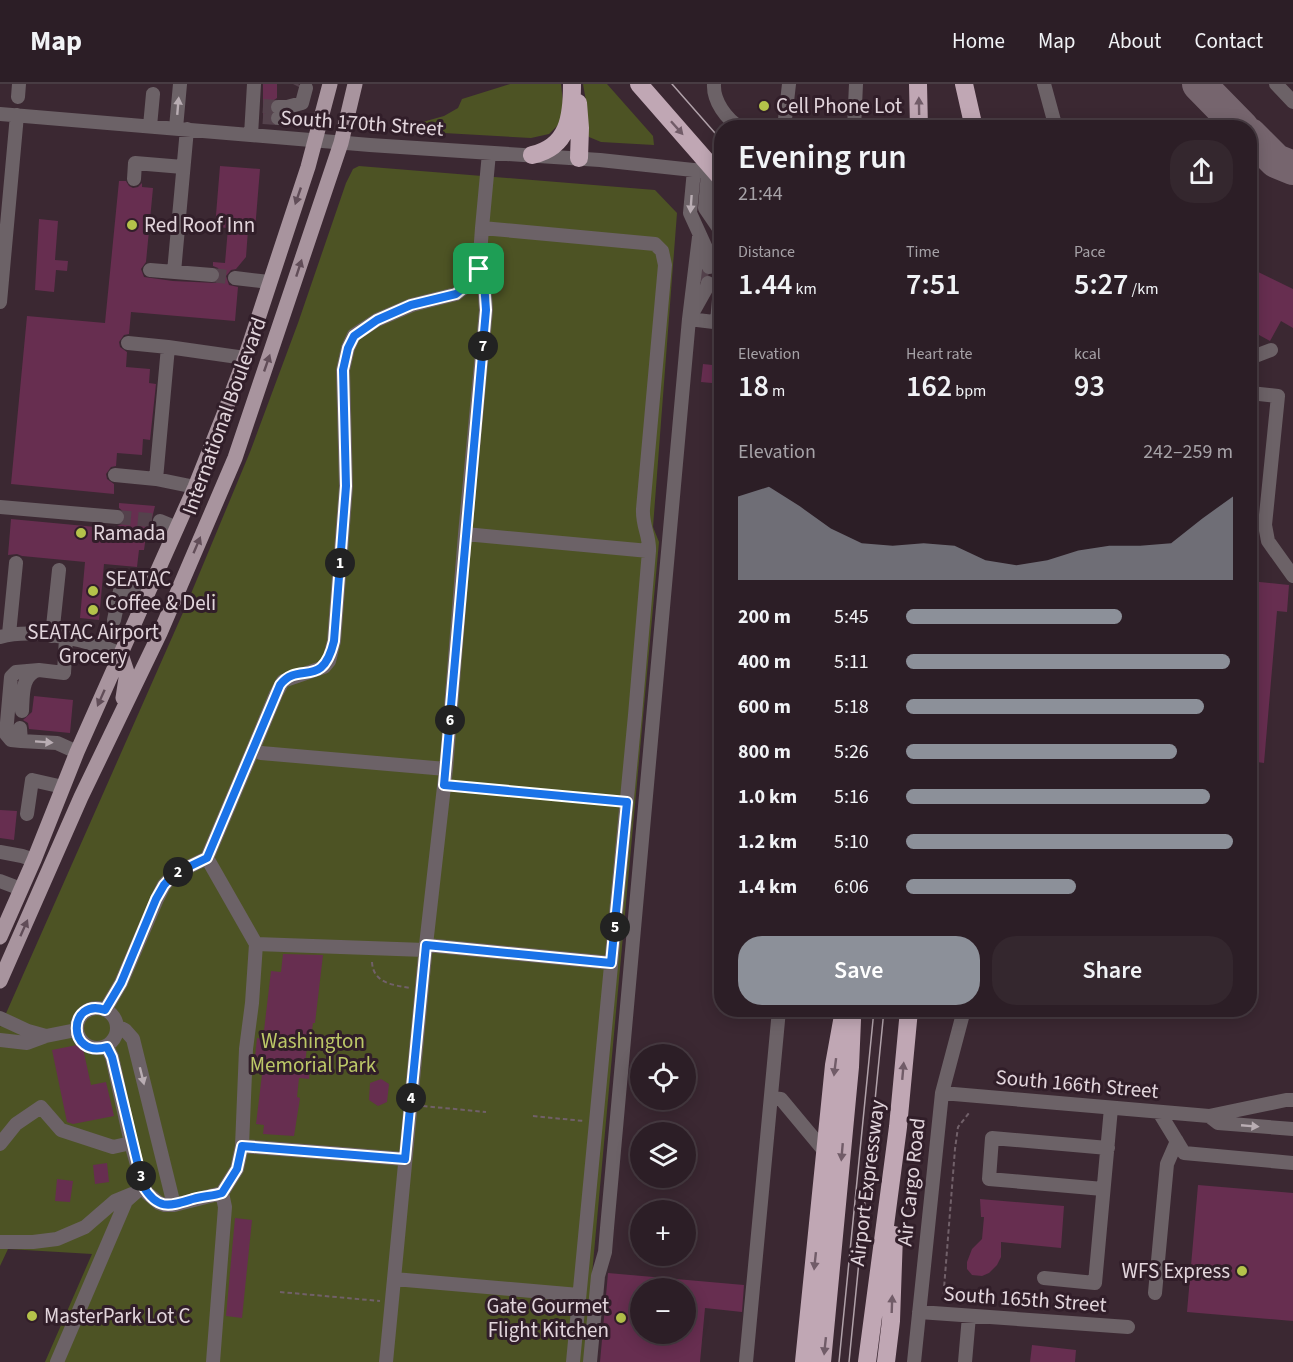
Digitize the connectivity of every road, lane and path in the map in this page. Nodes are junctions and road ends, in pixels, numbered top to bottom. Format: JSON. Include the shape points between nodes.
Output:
{"nodes":[{"id":1,"x":180,"y":84,"type":"edge"},
{"id":2,"x":254,"y":84,"type":"edge"},
{"id":3,"x":330,"y":84,"type":"edge"},
{"id":4,"x":355,"y":84,"type":"edge"},
{"id":5,"x":572,"y":84,"type":"edge"},
{"id":6,"x":639,"y":84,"type":"edge"},
{"id":7,"x":714,"y":84,"type":"edge"},
{"id":8,"x":789,"y":84,"type":"edge"},
{"id":9,"x":856,"y":84,"type":"edge"},
{"id":10,"x":918,"y":84,"type":"edge"},
{"id":11,"x":963,"y":84,"type":"edge"},
{"id":12,"x":1044,"y":84,"type":"edge"},
{"id":13,"x":1276,"y":84,"type":"edge"},
{"id":14,"x":302,"y":87,"type":"dead end"},
{"id":15,"x":153,"y":94,"type":"dead end"},
{"id":16,"x":1293,"y":102,"type":"edge"},
{"id":17,"x":284,"y":109,"type":"dead end"},
{"id":18,"x":0,"y":114,"type":"edge"},
{"id":19,"x":17,"y":115,"type":"junction"},
{"id":20,"x":733,"y":120,"type":"edge"},
{"id":21,"x":785,"y":120,"type":"edge"},
{"id":22,"x":854,"y":120,"type":"edge"},
{"id":23,"x":919,"y":120,"type":"edge"},
{"id":24,"x":963,"y":120,"type":"edge"},
{"id":25,"x":972,"y":120,"type":"edge"},
{"id":26,"x":1053,"y":120,"type":"edge"},
{"id":27,"x":150,"y":126,"type":"junction"},
{"id":28,"x":181,"y":129,"type":"junction"},
{"id":29,"x":251,"y":135,"type":"junction"},
{"id":30,"x":315,"y":140,"type":"junction"},
{"id":31,"x":341,"y":143,"type":"junction"},
{"id":32,"x":489,"y":153,"type":"junction"},
{"id":33,"x":532,"y":155,"type":"junction"},
{"id":34,"x":579,"y":158,"type":"junction"},
{"id":35,"x":183,"y":167,"type":"junction"},
{"id":36,"x":711,"y":173,"type":"edge"},
{"id":37,"x":134,"y":178,"type":"dead end"},
{"id":38,"x":714,"y":221,"type":"edge"},
{"id":39,"x":482,"y":228,"type":"junction"},
{"id":40,"x":699,"y":237,"type":"junction"},
{"id":41,"x":711,"y":266,"type":"edge"},
{"id":42,"x":479,"y":269,"type":"junction"},
{"id":43,"x":150,"y":270,"type":"dead end"},
{"id":44,"x":174,"y":272,"type":"junction"},
{"id":45,"x":212,"y":275,"type":"tunnel mouth"},
{"id":46,"x":235,"y":278,"type":"tunnel mouth"},
{"id":47,"x":269,"y":282,"type":"junction"},
{"id":48,"x":704,"y":283,"type":"tunnel mouth"},
{"id":49,"x":714,"y":287,"type":"edge"},
{"id":50,"x":0,"y":302,"type":"edge"},
{"id":51,"x":689,"y":319,"type":"junction"},
{"id":52,"x":714,"y":322,"type":"edge"},
{"id":53,"x":128,"y":343,"type":"dead end"},
{"id":54,"x":168,"y":347,"type":"junction"},
{"id":55,"x":1271,"y":350,"type":"dead end"},
{"id":56,"x":1257,"y":355,"type":"edge"},
{"id":57,"x":245,"y":358,"type":"junction"},
{"id":58,"x":1257,"y":394,"type":"edge"},
{"id":59,"x":115,"y":475,"type":"dead end"},
{"id":60,"x":156,"y":479,"type":"junction"},
{"id":61,"x":195,"y":487,"type":"junction"},
{"id":62,"x":0,"y":507,"type":"edge"},
{"id":63,"x":117,"y":517,"type":"tunnel mouth"},
{"id":64,"x":160,"y":521,"type":"tunnel mouth"},
{"id":65,"x":177,"y":528,"type":"junction"},
{"id":66,"x":465,"y":534,"type":"junction"},
{"id":67,"x":649,"y":551,"type":"junction"},
{"id":68,"x":15,"y":563,"type":"dead end"},
{"id":69,"x":59,"y":570,"type":"dead end"},
{"id":70,"x":1293,"y":576,"type":"edge"},
{"id":71,"x":145,"y":599,"type":"junction"},
{"id":72,"x":114,"y":620,"type":"dead end"},
{"id":73,"x":9,"y":635,"type":"edge"},
{"id":74,"x":52,"y":636,"type":"junction"},
{"id":75,"x":66,"y":638,"type":"junction"},
{"id":76,"x":121,"y":654,"type":"junction"},
{"id":77,"x":39,"y":670,"type":"junction"},
{"id":78,"x":22,"y":711,"type":"dead end"},
{"id":79,"x":121,"y":713,"type":"junction"},
{"id":80,"x":254,"y":747,"type":"junction"},
{"id":81,"x":77,"y":752,"type":"junction"},
{"id":82,"x":446,"y":769,"type":"junction"},
{"id":83,"x":444,"y":785,"type":"junction"},
{"id":84,"x":63,"y":787,"type":"junction"},
{"id":85,"x":627,"y":802,"type":"junction"},
{"id":86,"x":27,"y":814,"type":"dead end"},
{"id":87,"x":0,"y":852,"type":"edge"},
{"id":88,"x":207,"y":858,"type":"junction"},
{"id":89,"x":34,"y":860,"type":"junction"},
{"id":90,"x":0,"y":881,"type":"edge"},
{"id":91,"x":21,"y":889,"type":"junction"},
{"id":92,"x":0,"y":937,"type":"edge"},
{"id":93,"x":256,"y":944,"type":"junction"},
{"id":94,"x":372,"y":948,"type":"junction"},
{"id":95,"x":425,"y":948,"type":"junction"},
{"id":96,"x":611,"y":963,"type":"junction"},
{"id":97,"x":0,"y":981,"type":"edge"},
{"id":98,"x":421,"y":990,"type":"junction"},
{"id":99,"x":105,"y":1010,"type":"junction"},
{"id":100,"x":778,"y":1017,"type":"edge"},
{"id":101,"x":843,"y":1017,"type":"edge"},
{"id":102,"x":852,"y":1017,"type":"edge"},
{"id":103,"x":908,"y":1017,"type":"edge"},
{"id":104,"x":962,"y":1017,"type":"edge"},
{"id":105,"x":0,"y":1018,"type":"edge"},
{"id":106,"x":117,"y":1026,"type":"junction"},
{"id":107,"x":76,"y":1030,"type":"junction"},
{"id":108,"x":46,"y":1036,"type":"junction"},
{"id":109,"x":3,"y":1041,"type":"edge"},
{"id":110,"x":107,"y":1047,"type":"junction"},
{"id":111,"x":0,"y":1054,"type":"edge"},
{"id":112,"x":942,"y":1093,"type":"junction"},
{"id":113,"x":771,"y":1098,"type":"junction"},
{"id":114,"x":1293,"y":1101,"type":"edge"},
{"id":115,"x":410,"y":1105,"type":"junction"},
{"id":116,"x":1111,"y":1108,"type":"junction"},
{"id":117,"x":486,"y":1112,"type":"dead end"},
{"id":118,"x":1159,"y":1112,"type":"junction"},
{"id":119,"x":969,"y":1113,"type":"dead end"},
{"id":120,"x":533,"y":1116,"type":"dead end"},
{"id":121,"x":1209,"y":1116,"type":"junction"},
{"id":122,"x":596,"y":1122,"type":"junction"},
{"id":123,"x":898,"y":1127,"type":"junction"},
{"id":124,"x":1293,"y":1129,"type":"edge"},
{"id":125,"x":1177,"y":1141,"type":"junction"},
{"id":126,"x":0,"y":1143,"type":"edge"},
{"id":127,"x":132,"y":1143,"type":"junction"},
{"id":128,"x":242,"y":1146,"type":"junction"},
{"id":129,"x":1108,"y":1148,"type":"junction"},
{"id":130,"x":826,"y":1153,"type":"junction"},
{"id":131,"x":405,"y":1159,"type":"junction"},
{"id":132,"x":1293,"y":1164,"type":"edge"},
{"id":133,"x":1103,"y":1189,"type":"junction"},
{"id":134,"x":138,"y":1190,"type":"junction"},
{"id":135,"x":222,"y":1193,"type":"junction"},
{"id":136,"x":174,"y":1205,"type":"junction"},
{"id":137,"x":0,"y":1242,"type":"edge"},
{"id":138,"x":1044,"y":1278,"type":"dead end"},
{"id":139,"x":394,"y":1279,"type":"junction"},
{"id":140,"x":280,"y":1292,"type":"dead end"},
{"id":141,"x":1155,"y":1293,"type":"dead end"},
{"id":142,"x":579,"y":1295,"type":"junction"},
{"id":143,"x":392,"y":1302,"type":"junction"},
{"id":144,"x":919,"y":1312,"type":"junction"},
{"id":145,"x":942,"y":1314,"type":"junction"},
{"id":146,"x":969,"y":1316,"type":"junction"},
{"id":147,"x":1128,"y":1327,"type":"dead end"},
{"id":148,"x":57,"y":1362,"type":"edge"},
{"id":149,"x":213,"y":1362,"type":"edge"},
{"id":150,"x":386,"y":1362,"type":"edge"},
{"id":151,"x":573,"y":1362,"type":"edge"},
{"id":152,"x":590,"y":1362,"type":"edge"},
{"id":153,"x":746,"y":1362,"type":"edge"},
{"id":154,"x":804,"y":1362,"type":"edge"},
{"id":155,"x":822,"y":1362,"type":"edge"},
{"id":156,"x":867,"y":1362,"type":"edge"},
{"id":157,"x":886,"y":1362,"type":"edge"},
{"id":158,"x":914,"y":1362,"type":"edge"},
{"id":159,"x":965,"y":1362,"type":"edge"}],
"edges":[{"from":28,"to":1,"type":"street","one_way":true},
{"from":2,"to":29,"type":"street","via":[[258,111]]},
{"from":3,"to":30,"type":"main road","name":"International Boulevard"},
{"from":4,"to":31,"type":"main road","name":"International Boulevard"},
{"from":5,"to":33,"type":"highway","via":[[568,124],[555,145]]},
{"from":5,"to":34,"type":"highway","via":[[580,115]]},
{"from":6,"to":36,"type":"highway","one_way":true,"bridge":true},
{"from":7,"to":20,"type":"street","via":[[715,99]]},
{"from":8,"to":21,"type":"street"},
{"from":9,"to":22,"type":"street"},
{"from":23,"to":10,"type":"highway","one_way":true},
{"from":11,"to":24,"type":"highway"},
{"from":11,"to":25,"type":"highway"},
{"from":12,"to":26,"type":"street"},
{"from":13,"to":16,"type":"street"},
{"from":14,"to":17,"type":"street","via":[[302,103]]},
{"from":15,"to":27,"type":"street"},
{"from":18,"to":19,"type":"street","name":"South 170th Street"},
{"from":19,"to":27,"type":"street","name":"South 170th Street"},
{"from":19,"to":50,"type":"street"},
{"from":27,"to":28,"type":"street","name":"South 170th Street"},
{"from":28,"to":29,"type":"street","name":"South 170th Street"},
{"from":28,"to":35,"type":"street"},
{"from":29,"to":30,"type":"street","name":"South 170th Street"},
{"from":30,"to":31,"type":"street","name":"South 170th Street"},
{"from":30,"to":47,"type":"main road","name":"International Boulevard","one_way":true},
{"from":31,"to":32,"type":"street","name":"South 170th Street"},
{"from":79,"to":31,"type":"main road","name":"International Boulevard","one_way":true,"via":[[235,458]]},
{"from":32,"to":33,"type":"street","name":"South 170th Street"},
{"from":32,"to":39,"type":"street"},
{"from":33,"to":34,"type":"street","name":"South 170th Street"},
{"from":34,"to":36,"type":"street","name":"South 170th Street"},
{"from":35,"to":37,"type":"street","via":[[135,163]]},
{"from":35,"to":44,"type":"street"},
{"from":36,"to":38,"type":"street","via":[[705,208]]},
{"from":36,"to":40,"type":"street","one_way":true,"via":[[690,213]]},
{"from":39,"to":42,"type":"street"},
{"from":39,"to":67,"type":"street","via":[[660,247],[665,265],[642,516]]},
{"from":40,"to":41,"type":"street"},
{"from":40,"to":51,"type":"street"},
{"from":41,"to":49,"type":"street"},
{"from":42,"to":66,"type":"street","via":[[486,310]]},
{"from":42,"to":80,"type":"street","via":[[456,294],[411,305],[377,320],[359,331],[351,342],[343,370],[347,467],[334,641],[329,662],[283,681]]},
{"from":43,"to":44,"type":"street"},
{"from":44,"to":45,"type":"street"},
{"from":46,"to":47,"type":"street"},
{"from":47,"to":57,"type":"main road","name":"International Boulevard"},
{"from":48,"to":51,"type":"street"},
{"from":51,"to":52,"type":"street"},
{"from":51,"to":152,"type":"street","via":[[608,1228],[598,1276]]},
{"from":53,"to":54,"type":"street"},
{"from":54,"to":57,"type":"street"},
{"from":54,"to":60,"type":"street"},
{"from":55,"to":56,"type":"street"},
{"from":57,"to":61,"type":"main road","name":"International Boulevard"},
{"from":58,"to":70,"type":"street","via":[[1278,396],[1265,525],[1268,541]]},
{"from":59,"to":60,"type":"street"},
{"from":60,"to":61,"type":"street"},
{"from":61,"to":65,"type":"main road","name":"International Boulevard"},
{"from":62,"to":63,"type":"street"},
{"from":64,"to":65,"type":"street"},
{"from":65,"to":71,"type":"main road","name":"International Boulevard"},
{"from":66,"to":67,"type":"street"},
{"from":66,"to":82,"type":"street"},
{"from":67,"to":85,"type":"street"},
{"from":68,"to":73,"type":"street"},
{"from":69,"to":74,"type":"street"},
{"from":71,"to":72,"type":"street","via":[[121,586]]},
{"from":71,"to":76,"type":"main road","name":"International Boulevard"},
{"from":73,"to":74,"type":"street"},
{"from":74,"to":75,"type":"street"},
{"from":75,"to":76,"type":"street","via":[[101,645]]},
{"from":75,"to":77,"type":"street","via":[[64,673]]},
{"from":76,"to":79,"type":"main road","via":[[127,672]]},
{"from":76,"to":81,"type":"main road","name":"International Boulevard","one_way":true},
{"from":77,"to":78,"type":"street","via":[[27,679]]},
{"from":77,"to":81,"type":"street","one_way":true,"via":[[16,672],[11,677],[6,734],[11,740],[20,735]]},
{"from":97,"to":79,"type":"main road","name":"International Boulevard","one_way":true},
{"from":80,"to":82,"type":"street","via":[[261,753]]},
{"from":80,"to":88,"type":"street"},
{"from":81,"to":84,"type":"main road","name":"International Boulevard"},
{"from":82,"to":83,"type":"street"},
{"from":83,"to":85,"type":"path"},
{"from":83,"to":95,"type":"street"},
{"from":84,"to":86,"type":"street","via":[[32,780]]},
{"from":84,"to":89,"type":"main road","name":"International Boulevard"},
{"from":85,"to":96,"type":"street"},
{"from":87,"to":89,"type":"street"},
{"from":88,"to":93,"type":"street"},
{"from":88,"to":99,"type":"street","via":[[174,874],[164,885]]},
{"from":89,"to":91,"type":"main road","name":"International Boulevard"},
{"from":90,"to":91,"type":"street"},
{"from":91,"to":92,"type":"main road","name":"International Boulevard"},
{"from":93,"to":94,"type":"street"},
{"from":93,"to":128,"type":"street"},
{"from":94,"to":95,"type":"street"},
{"from":94,"to":98,"type":"path","via":[[372,967],[379,979],[390,985]]},
{"from":95,"to":96,"type":"street"},
{"from":95,"to":98,"type":"street"},
{"from":96,"to":122,"type":"street"},
{"from":98,"to":115,"type":"street"},
{"from":99,"to":106,"type":"street"},
{"from":99,"to":107,"type":"street","via":[[84,1012]]},
{"from":100,"to":113,"type":"street"},
{"from":101,"to":130,"type":"highway","one_way":true},
{"from":102,"to":155,"type":"highway","name":"Airport Expressway","one_way":true},
{"from":123,"to":103,"type":"highway","name":"Airport Expressway","one_way":true},
{"from":104,"to":112,"type":"street","name":"Air Cargo Road"},
{"from":105,"to":108,"type":"street"},
{"from":106,"to":110,"type":"street","via":[[116,1036]]},
{"from":106,"to":136,"type":"street","one_way":true,"via":[[133,1039]]},
{"from":107,"to":108,"type":"street"},
{"from":107,"to":110,"type":"street","via":[[86,1046]]},
{"from":108,"to":109,"type":"street","via":[[27,1043]]},
{"from":109,"to":111,"type":"street"},
{"from":110,"to":127,"type":"street"},
{"from":112,"to":116,"type":"street","name":"South 166th Street"},
{"from":112,"to":144,"type":"street","name":"Air Cargo Road"},
{"from":113,"to":130,"type":"street","via":[[781,1099]]},
{"from":113,"to":153,"type":"street"},
{"from":114,"to":121,"type":"street"},
{"from":115,"to":117,"type":"path"},
{"from":115,"to":131,"type":"street"},
{"from":116,"to":118,"type":"street","name":"South 166th Street"},
{"from":116,"to":129,"type":"street"},
{"from":118,"to":121,"type":"street","name":"South 166th Street"},
{"from":118,"to":125,"type":"street"},
{"from":119,"to":145,"type":"path","via":[[958,1127],[955,1149]]},
{"from":120,"to":122,"type":"path"},
{"from":121,"to":124,"type":"street","one_way":true,"via":[[1218,1123]]},
{"from":122,"to":142,"type":"street"},
{"from":123,"to":156,"type":"highway","name":"Airport Expressway"},
{"from":157,"to":123,"type":"highway","one_way":true},
{"from":125,"to":132,"type":"street","via":[[1184,1153]]},
{"from":125,"to":141,"type":"street","via":[[1167,1164]]},
{"from":126,"to":127,"type":"street","via":[[16,1124],[41,1107],[61,1130],[112,1147]]},
{"from":127,"to":134,"type":"street"},
{"from":128,"to":131,"type":"street"},
{"from":128,"to":135,"type":"street","via":[[237,1169]]},
{"from":129,"to":133,"type":"street"},
{"from":129,"to":133,"type":"street","via":[[992,1138],[989,1179]]},
{"from":130,"to":154,"type":"highway","one_way":true},
{"from":131,"to":139,"type":"street"},
{"from":133,"to":138,"type":"street","via":[[1095,1282]]},
{"from":134,"to":136,"type":"street","via":[[159,1203]]},
{"from":134,"to":137,"type":"street","via":[[115,1201],[85,1227],[57,1239]]},
{"from":134,"to":148,"type":"street","via":[[126,1201]]},
{"from":135,"to":136,"type":"street"},
{"from":135,"to":149,"type":"street","via":[[225,1207]]},
{"from":139,"to":142,"type":"street"},
{"from":139,"to":143,"type":"street"},
{"from":140,"to":143,"type":"path"},
{"from":142,"to":151,"type":"street"},
{"from":143,"to":150,"type":"street"},
{"from":144,"to":145,"type":"street","name":"South 165th Street"},
{"from":144,"to":158,"type":"street","name":"Air Cargo Road"},
{"from":145,"to":146,"type":"street","name":"South 165th Street"},
{"from":146,"to":147,"type":"street","name":"South 165th Street"},
{"from":146,"to":159,"type":"street"}]}
